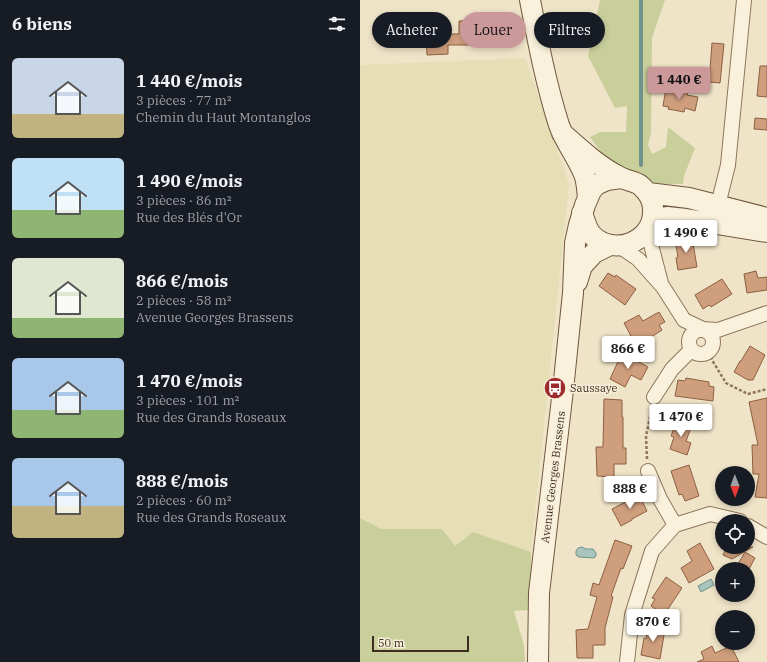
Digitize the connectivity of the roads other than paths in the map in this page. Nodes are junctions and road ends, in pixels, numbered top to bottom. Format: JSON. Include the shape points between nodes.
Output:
{"nodes":[{"id":1,"x":530,"y":0,"type":"edge"},
{"id":2,"x":744,"y":0,"type":"edge"},
{"id":3,"x":562,"y":133,"type":"junction"},
{"id":4,"x":621,"y":178,"type":"junction"},
{"id":5,"x":648,"y":193,"type":"junction"},
{"id":6,"x":718,"y":205,"type":"junction"},
{"id":7,"x":585,"y":206,"type":"junction"},
{"id":8,"x":767,"y":218,"type":"edge"},
{"id":9,"x":686,"y":219,"type":"junction"},
{"id":10,"x":651,"y":224,"type":"junction"},
{"id":11,"x":767,"y":232,"type":"edge"},
{"id":12,"x":615,"y":246,"type":"junction"},
{"id":13,"x":663,"y":287,"type":"junction"},
{"id":14,"x":573,"y":293,"type":"junction"},
{"id":15,"x":767,"y":313,"type":"edge"},
{"id":16,"x":691,"y":350,"type":"junction"},
{"id":17,"x":654,"y":398,"type":"road end"},
{"id":18,"x":648,"y":471,"type":"road end"},
{"id":19,"x":715,"y":515,"type":"edge"},
{"id":20,"x":675,"y":525,"type":"junction"},
{"id":21,"x":755,"y":530,"type":"edge"},
{"id":22,"x":767,"y":537,"type":"edge"},
{"id":23,"x":538,"y":662,"type":"edge"},
{"id":24,"x":627,"y":662,"type":"edge"}],
"edges":[{"from":1,"to":3,"type":"street","via":[[552,100]]},
{"from":2,"to":6,"type":"street","via":[[728,165]]},
{"from":3,"to":4,"type":"street","via":[[590,158]]},
{"from":3,"to":7,"type":"street","via":[[584,175],[587,188]]},
{"from":4,"to":5,"type":"street","via":[[640,185]]},
{"from":4,"to":7,"type":"street","via":[[596,185]]},
{"from":5,"to":6,"type":"street"},
{"from":5,"to":10,"type":"street","via":[[654,211]]},
{"from":6,"to":8,"type":"street"},
{"from":6,"to":9,"type":"street","via":[[713,214]]},
{"from":7,"to":12,"type":"street","via":[[587,227],[592,235]]},
{"from":7,"to":14,"type":"street","name":"Avenue Georges Brassens","via":[[575,243]]},
{"from":9,"to":10,"type":"street","via":[[667,218]]},
{"from":9,"to":11,"type":"street"},
{"from":10,"to":12,"type":"street","via":[[637,241]]},
{"from":10,"to":13,"type":"street","via":[[649,237]]},
{"from":12,"to":13,"type":"street","via":[[638,259]]},
{"from":12,"to":14,"type":"street","name":"Avenue Georges Brassens","via":[[594,254],[582,266]]},
{"from":13,"to":15,"type":"street","via":[[684,320],[703,329],[718,330]]},
{"from":14,"to":23,"type":"street","name":"Avenue Georges Brassens","via":[[540,593]]},
{"from":16,"to":16,"type":"street","via":[[703,355],[709,352],[713,347],[713,338],[704,330],[696,330],[690,335],[688,343]]},
{"from":16,"to":17,"type":"street","via":[[672,369]]},
{"from":18,"to":20,"type":"street"},
{"from":19,"to":20,"type":"street","via":[[710,514]]},
{"from":20,"to":24,"type":"street","via":[[652,551],[632,615]]},
{"from":21,"to":22,"type":"street"}]}
